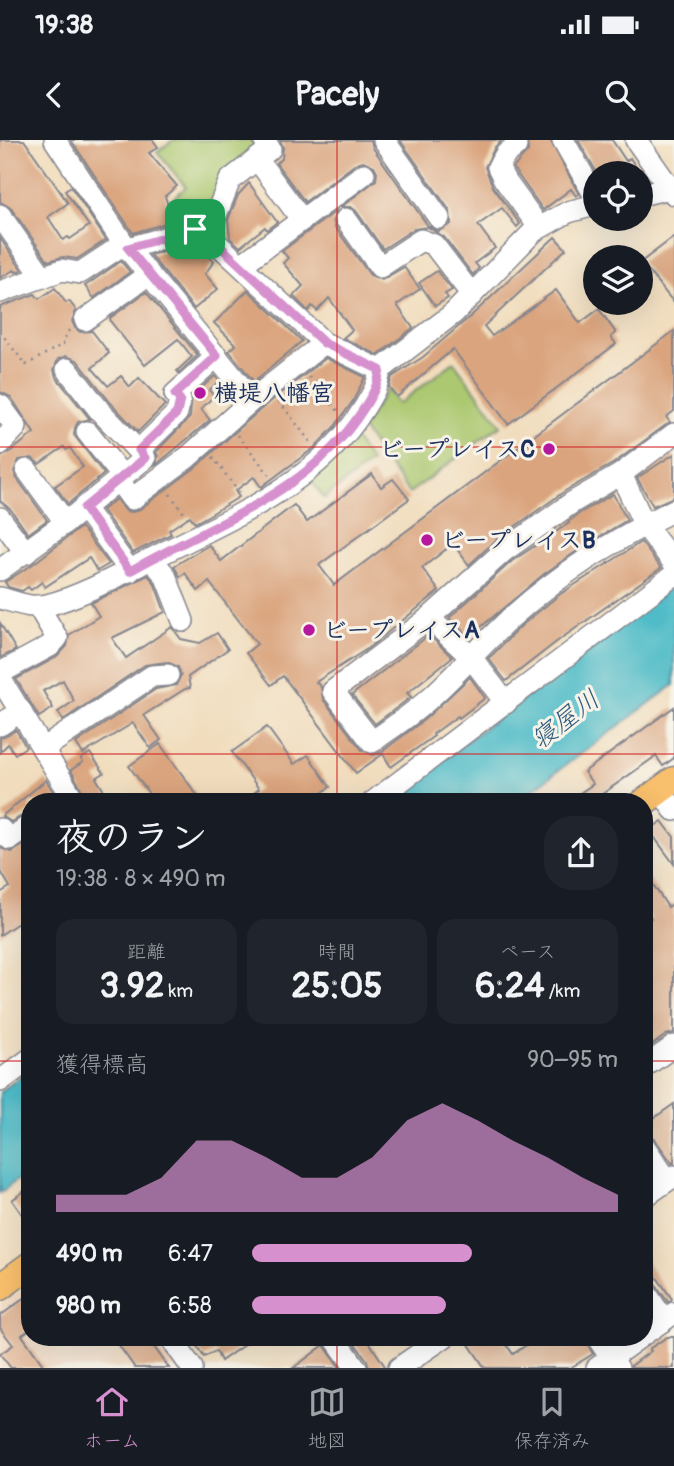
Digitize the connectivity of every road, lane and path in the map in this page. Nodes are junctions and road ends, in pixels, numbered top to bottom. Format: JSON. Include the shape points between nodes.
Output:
{"nodes":[{"id":1,"x":55,"y":140,"type":"edge"},
{"id":2,"x":384,"y":140,"type":"edge"},
{"id":3,"x":563,"y":140,"type":"edge"},
{"id":4,"x":636,"y":140,"type":"edge"},
{"id":5,"x":507,"y":148,"type":"dead end"},
{"id":6,"x":261,"y":149,"type":"edge"},
{"id":7,"x":364,"y":174,"type":"dead end"},
{"id":8,"x":583,"y":175,"type":"edge"},
{"id":9,"x":672,"y":189,"type":"edge"},
{"id":10,"x":653,"y":193,"type":"edge"},
{"id":11,"x":583,"y":208,"type":"edge"},
{"id":12,"x":0,"y":215,"type":"edge"},
{"id":13,"x":439,"y":218,"type":"dead end"},
{"id":14,"x":346,"y":219,"type":"dead end"},
{"id":15,"x":302,"y":220,"type":"junction"},
{"id":16,"x":539,"y":228,"type":"junction"},
{"id":17,"x":208,"y":235,"type":"junction"},
{"id":18,"x":126,"y":246,"type":"junction"},
{"id":19,"x":241,"y":265,"type":"junction"},
{"id":20,"x":149,"y":274,"type":"junction"},
{"id":21,"x":43,"y":277,"type":"junction"},
{"id":22,"x":0,"y":292,"type":"edge"},
{"id":23,"x":472,"y":295,"type":"junction"},
{"id":24,"x":85,"y":320,"type":"joint"},
{"id":25,"x":0,"y":332,"type":"edge"},
{"id":26,"x":324,"y":343,"type":"junction"},
{"id":27,"x":217,"y":356,"type":"junction"},
{"id":28,"x":298,"y":363,"type":"junction"},
{"id":29,"x":67,"y":369,"type":"dead end"},
{"id":30,"x":380,"y":370,"type":"junction"},
{"id":31,"x":260,"y":393,"type":"junction"},
{"id":32,"x":0,"y":405,"type":"edge"},
{"id":33,"x":228,"y":422,"type":"junction"},
{"id":34,"x":352,"y":428,"type":"junction"},
{"id":35,"x":87,"y":432,"type":"dead end"},
{"id":36,"x":674,"y":434,"type":"edge"},
{"id":37,"x":203,"y":443,"type":"junction"},
{"id":38,"x":0,"y":444,"type":"edge"},
{"id":39,"x":139,"y":450,"type":"junction"},
{"id":40,"x":323,"y":458,"type":"junction"},
{"id":41,"x":27,"y":470,"type":"dead end"},
{"id":42,"x":621,"y":474,"type":"junction"},
{"id":43,"x":121,"y":479,"type":"junction"},
{"id":44,"x":160,"y":480,"type":"junction"},
{"id":45,"x":281,"y":491,"type":"junction"},
{"id":46,"x":84,"y":508,"type":"junction"},
{"id":47,"x":250,"y":508,"type":"junction"},
{"id":48,"x":674,"y":510,"type":"edge"},
{"id":49,"x":0,"y":518,"type":"edge"},
{"id":50,"x":66,"y":523,"type":"junction"},
{"id":51,"x":644,"y":524,"type":"junction"},
{"id":52,"x":199,"y":535,"type":"junction"},
{"id":53,"x":26,"y":553,"type":"junction"},
{"id":54,"x":151,"y":559,"type":"junction"},
{"id":55,"x":674,"y":563,"type":"edge"},
{"id":56,"x":0,"y":570,"type":"edge"},
{"id":57,"x":130,"y":571,"type":"junction"},
{"id":58,"x":674,"y":575,"type":"edge"},
{"id":59,"x":0,"y":598,"type":"edge"},
{"id":60,"x":38,"y":606,"type":"junction"},
{"id":61,"x":429,"y":618,"type":"junction"},
{"id":62,"x":183,"y":621,"type":"dead end"},
{"id":63,"x":470,"y":656,"type":"junction"},
{"id":64,"x":157,"y":671,"type":"dead end"},
{"id":65,"x":0,"y":676,"type":"edge"},
{"id":66,"x":506,"y":703,"type":"junction"},
{"id":67,"x":21,"y":711,"type":"junction"},
{"id":68,"x":0,"y":725,"type":"edge"},
{"id":69,"x":43,"y":749,"type":"junction"},
{"id":70,"x":66,"y":793,"type":"edge"},
{"id":71,"x":385,"y":793,"type":"edge"},
{"id":72,"x":0,"y":829,"type":"edge"},
{"id":73,"x":21,"y":831,"type":"edge"},
{"id":74,"x":674,"y":1046,"type":"edge"},
{"id":75,"x":653,"y":1061,"type":"edge"},
{"id":76,"x":21,"y":1066,"type":"edge"},
{"id":77,"x":0,"y":1082,"type":"edge"},
{"id":78,"x":653,"y":1157,"type":"edge"},
{"id":79,"x":671,"y":1178,"type":"edge"},
{"id":80,"x":653,"y":1191,"type":"edge"},
{"id":81,"x":21,"y":1272,"type":"edge"},
{"id":82,"x":0,"y":1287,"type":"edge"},
{"id":83,"x":653,"y":1299,"type":"edge"},
{"id":84,"x":669,"y":1316,"type":"edge"},
{"id":85,"x":653,"y":1328,"type":"edge"},
{"id":86,"x":176,"y":1346,"type":"edge"},
{"id":87,"x":340,"y":1346,"type":"edge"},
{"id":88,"x":431,"y":1346,"type":"edge"},
{"id":89,"x":601,"y":1346,"type":"edge"},
{"id":90,"x":631,"y":1346,"type":"edge"},
{"id":91,"x":609,"y":1365,"type":"edge"},
{"id":92,"x":192,"y":1368,"type":"edge"},
{"id":93,"x":356,"y":1368,"type":"edge"},
{"id":94,"x":399,"y":1368,"type":"edge"}],
"edges":[{"from":1,"to":18,"type":"street"},
{"from":2,"to":13,"type":"street"},
{"from":3,"to":8,"type":"street"},
{"from":4,"to":9,"type":"street"},
{"from":5,"to":16,"type":"street","via":[[498,167]]},
{"from":6,"to":15,"type":"street"},
{"from":6,"to":17,"type":"street","via":[[230,180]]},
{"from":7,"to":15,"type":"street"},
{"from":9,"to":10,"type":"street"},
{"from":11,"to":16,"type":"street"},
{"from":12,"to":21,"type":"street"},
{"from":14,"to":23,"type":"street","via":[[380,267],[421,240],[433,245]]},
{"from":15,"to":19,"type":"street"},
{"from":16,"to":23,"type":"street"},
{"from":17,"to":18,"type":"street","via":[[195,229]]},
{"from":17,"to":19,"type":"street"},
{"from":18,"to":20,"type":"street"},
{"from":18,"to":21,"type":"street","via":[[80,273],[62,270]]},
{"from":19,"to":26,"type":"street"},
{"from":20,"to":24,"type":"street"},
{"from":20,"to":27,"type":"street"},
{"from":21,"to":22,"type":"street"},
{"from":23,"to":30,"type":"street"},
{"from":24,"to":25,"type":"path","via":[[67,332],[63,344],[26,365]]},
{"from":26,"to":28,"type":"street"},
{"from":26,"to":30,"type":"street"},
{"from":27,"to":31,"type":"street"},
{"from":27,"to":39,"type":"street","via":[[175,394],[180,400],[177,413]]},
{"from":28,"to":31,"type":"street"},
{"from":28,"to":34,"type":"path"},
{"from":29,"to":39,"type":"street"},
{"from":30,"to":34,"type":"street","via":[[379,385]]},
{"from":31,"to":33,"type":"street"},
{"from":31,"to":40,"type":"path"},
{"from":32,"to":38,"type":"street","via":[[16,427]]},
{"from":33,"to":37,"type":"street"},
{"from":33,"to":45,"type":"path"},
{"from":34,"to":40,"type":"street"},
{"from":35,"to":43,"type":"street"},
{"from":36,"to":42,"type":"street"},
{"from":37,"to":44,"type":"street"},
{"from":37,"to":47,"type":"path"},
{"from":39,"to":43,"type":"street","via":[[145,458]]},
{"from":40,"to":45,"type":"street"},
{"from":41,"to":50,"type":"street"},
{"from":42,"to":51,"type":"street"},
{"from":42,"to":61,"type":"street","via":[[504,551]]},
{"from":43,"to":44,"type":"street","via":[[132,499]]},
{"from":43,"to":46,"type":"street"},
{"from":44,"to":52,"type":"path"},
{"from":45,"to":47,"type":"street"},
{"from":46,"to":50,"type":"street"},
{"from":46,"to":57,"type":"street"},
{"from":47,"to":52,"type":"street"},
{"from":48,"to":51,"type":"street"},
{"from":49,"to":53,"type":"street"},
{"from":50,"to":53,"type":"street"},
{"from":51,"to":55,"type":"street"},
{"from":51,"to":63,"type":"street","via":[[543,591]]},
{"from":52,"to":54,"type":"street"},
{"from":53,"to":56,"type":"street"},
{"from":54,"to":57,"type":"street"},
{"from":54,"to":62,"type":"street","via":[[165,575]]},
{"from":57,"to":60,"type":"street"},
{"from":58,"to":66,"type":"street"},
{"from":59,"to":60,"type":"street"},
{"from":60,"to":65,"type":"street","via":[[57,638]]},
{"from":61,"to":63,"type":"street"},
{"from":61,"to":63,"type":"street","via":[[333,691],[372,742],[429,700]]},
{"from":63,"to":66,"type":"street"},
{"from":64,"to":69,"type":"street"},
{"from":65,"to":67,"type":"street"},
{"from":66,"to":71,"type":"street"},
{"from":67,"to":68,"type":"street"},
{"from":67,"to":69,"type":"street"},
{"from":69,"to":70,"type":"street"},
{"from":72,"to":73,"type":"street","via":[[10,839]]},
{"from":74,"to":75,"type":"street"},
{"from":76,"to":77,"type":"street"},
{"from":78,"to":79,"type":"street"},
{"from":79,"to":80,"type":"street"},
{"from":81,"to":82,"type":"main road"},
{"from":83,"to":84,"type":"street"},
{"from":84,"to":85,"type":"street"},
{"from":86,"to":92,"type":"street"},
{"from":87,"to":93,"type":"street"},
{"from":88,"to":94,"type":"street"},
{"from":89,"to":91,"type":"street"},
{"from":90,"to":91,"type":"street"}]}
